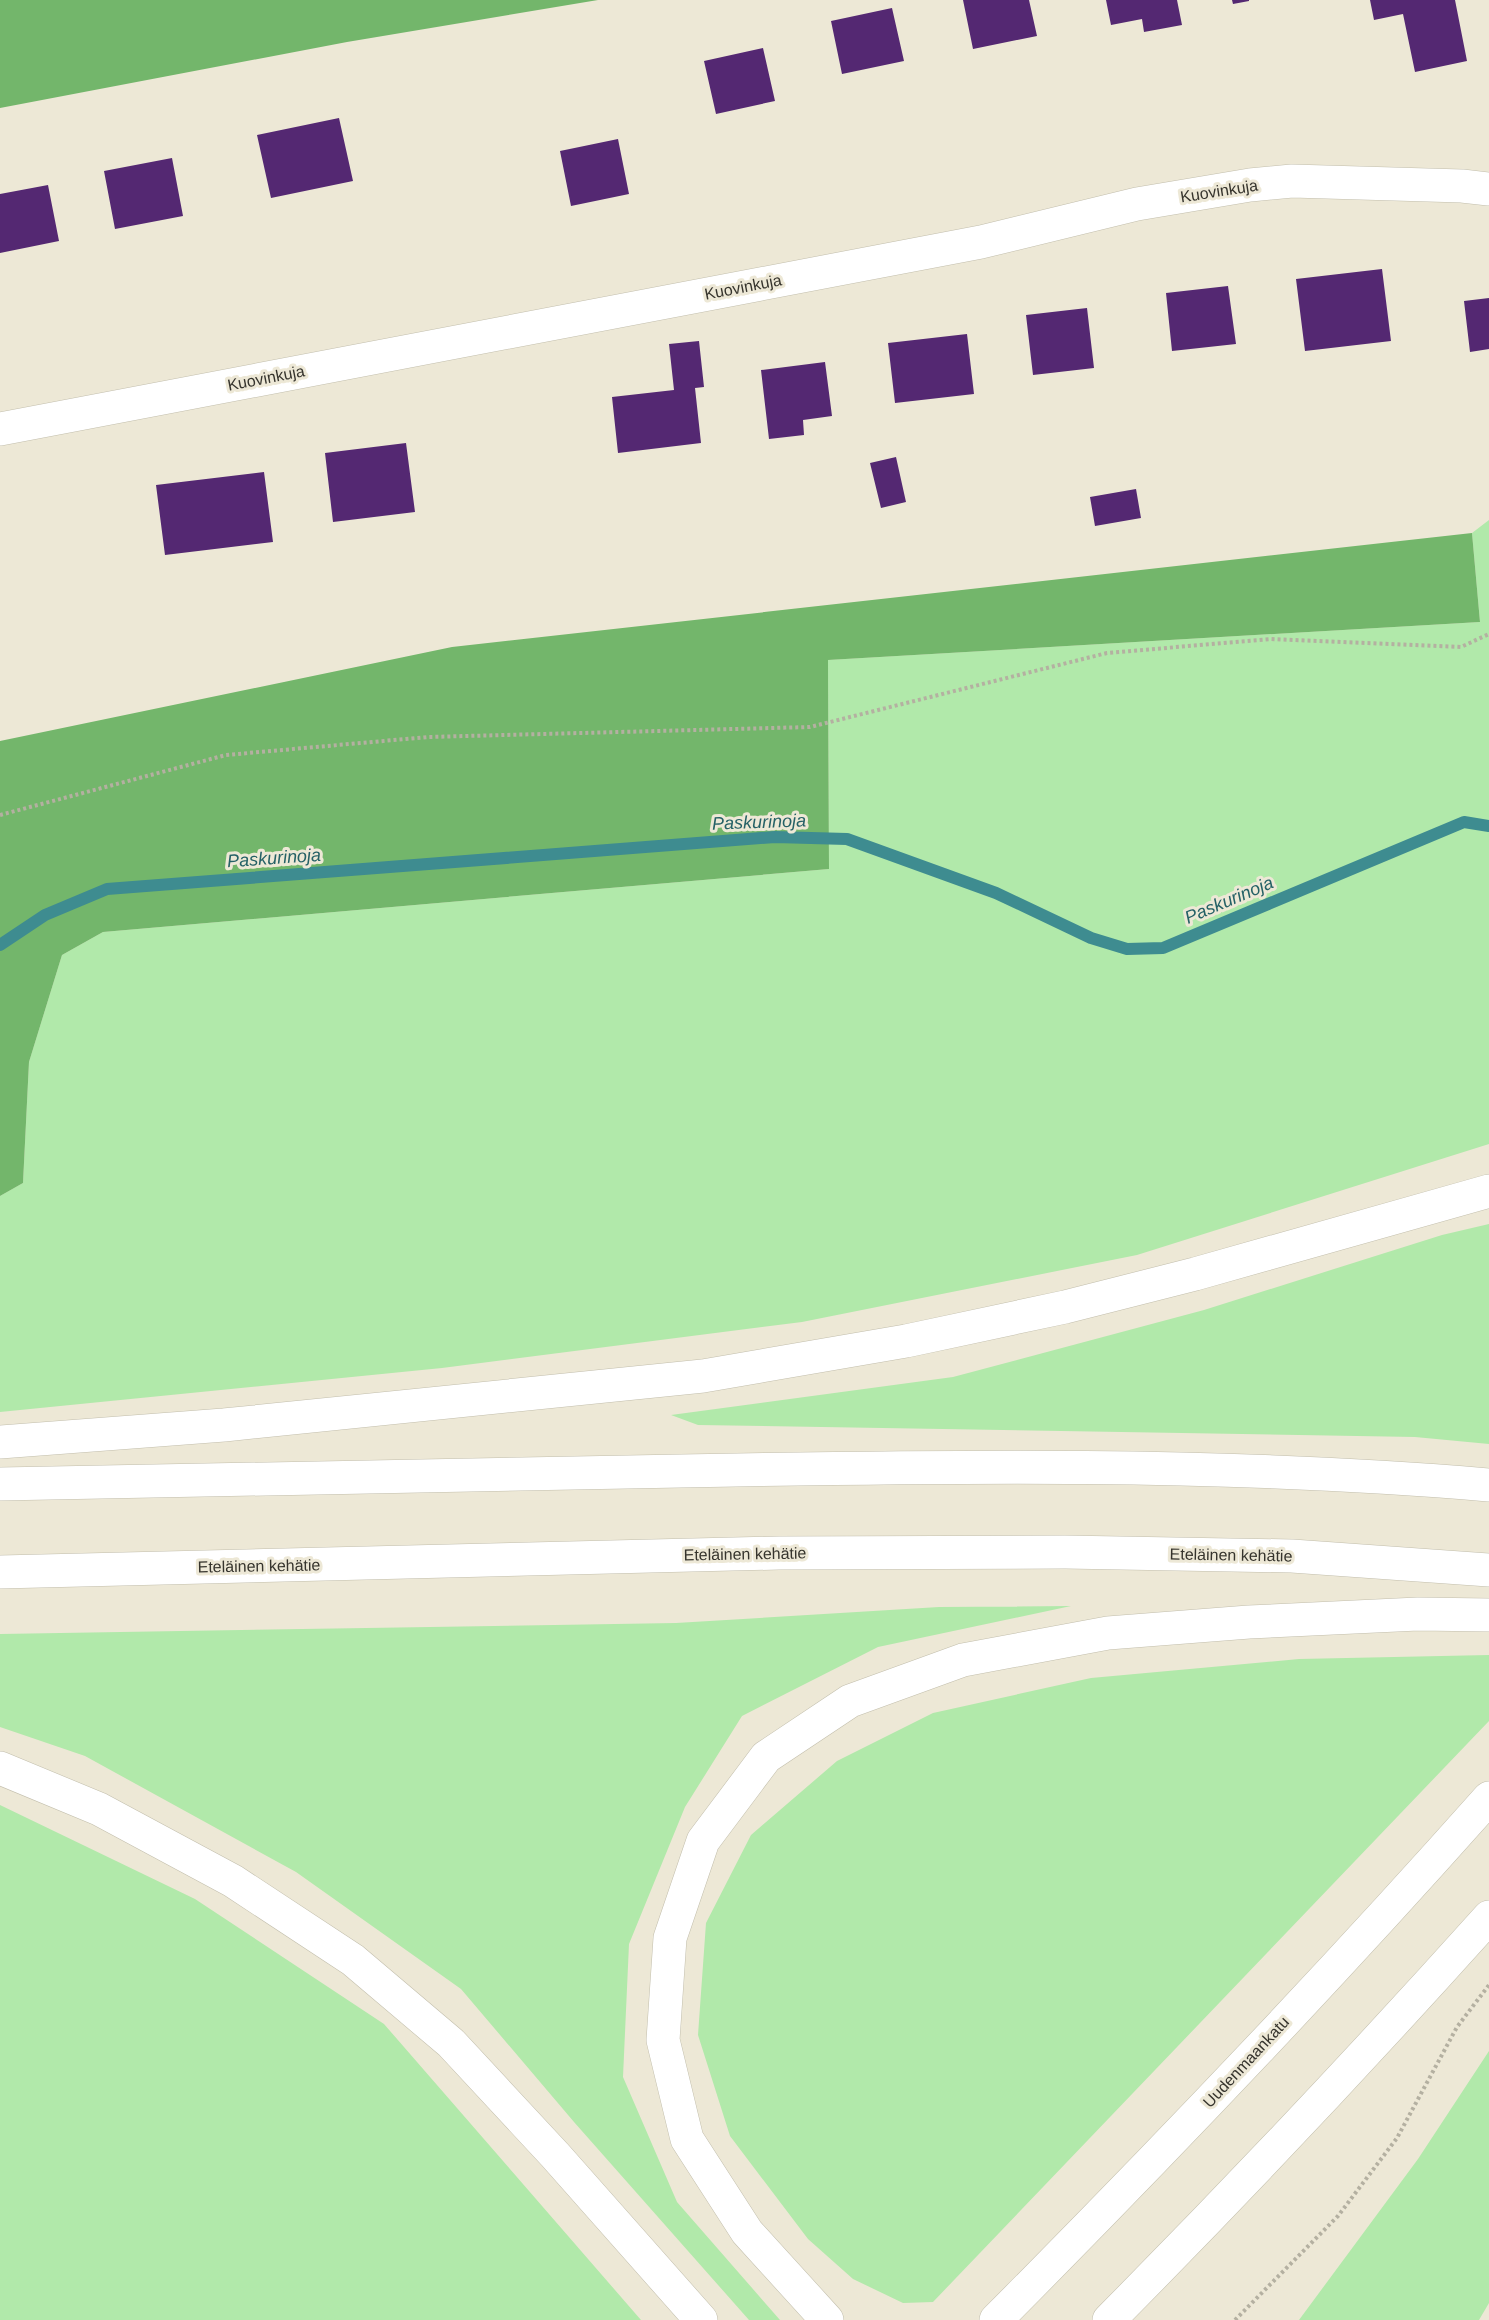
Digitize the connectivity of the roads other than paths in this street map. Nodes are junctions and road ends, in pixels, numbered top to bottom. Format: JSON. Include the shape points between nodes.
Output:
{"nodes":[{"id":1,"x":1489,"y":189,"type":"edge"},
{"id":2,"x":0,"y":429,"type":"edge"},
{"id":3,"x":1489,"y":1191,"type":"edge"},
{"id":4,"x":0,"y":1442,"type":"edge"},
{"id":5,"x":0,"y":1484,"type":"edge"},
{"id":6,"x":1489,"y":1485,"type":"edge"},
{"id":7,"x":1489,"y":1570,"type":"edge"},
{"id":8,"x":0,"y":1572,"type":"edge"},
{"id":9,"x":1489,"y":1615,"type":"edge"},
{"id":10,"x":0,"y":1768,"type":"edge"},
{"id":11,"x":1489,"y":1798,"type":"edge"},
{"id":12,"x":1489,"y":1917,"type":"edge"},
{"id":13,"x":702,"y":2320,"type":"edge"},
{"id":14,"x":827,"y":2320,"type":"edge"},
{"id":15,"x":996,"y":2320,"type":"edge"},
{"id":16,"x":1109,"y":2320,"type":"edge"}],
"edges":[{"from":1,"to":2,"type":"main road","name":"Kuovinkuja","via":[[1292,181],[1250,185],[1137,204],[981,242]]},
{"from":3,"to":4,"type":"main road","via":[[1065,1307],[906,1341],[725,1372],[224,1425]]},
{"from":5,"to":6,"type":"main road","via":[[827,1468],[1132,1468]]},
{"from":7,"to":8,"type":"main road","name":"Eteläinen kehätie","via":[[1292,1556],[1053,1552],[779,1553]]},
{"from":9,"to":14,"type":"main road","via":[[1418,1614],[1108,1633],[963,1660],[850,1701],[766,1757],[703,1841],[670,1938],[663,2040],[687,2139],[747,2232]]},
{"from":10,"to":13,"type":"main road","via":[[99,1809],[233,1881],[353,1960],[451,2043]]},
{"from":11,"to":15,"type":"main road","name":"Uudenmaankatu","via":[[1151,2164]]},
{"from":12,"to":16,"type":"main road","via":[[1392,2025]]}]}
